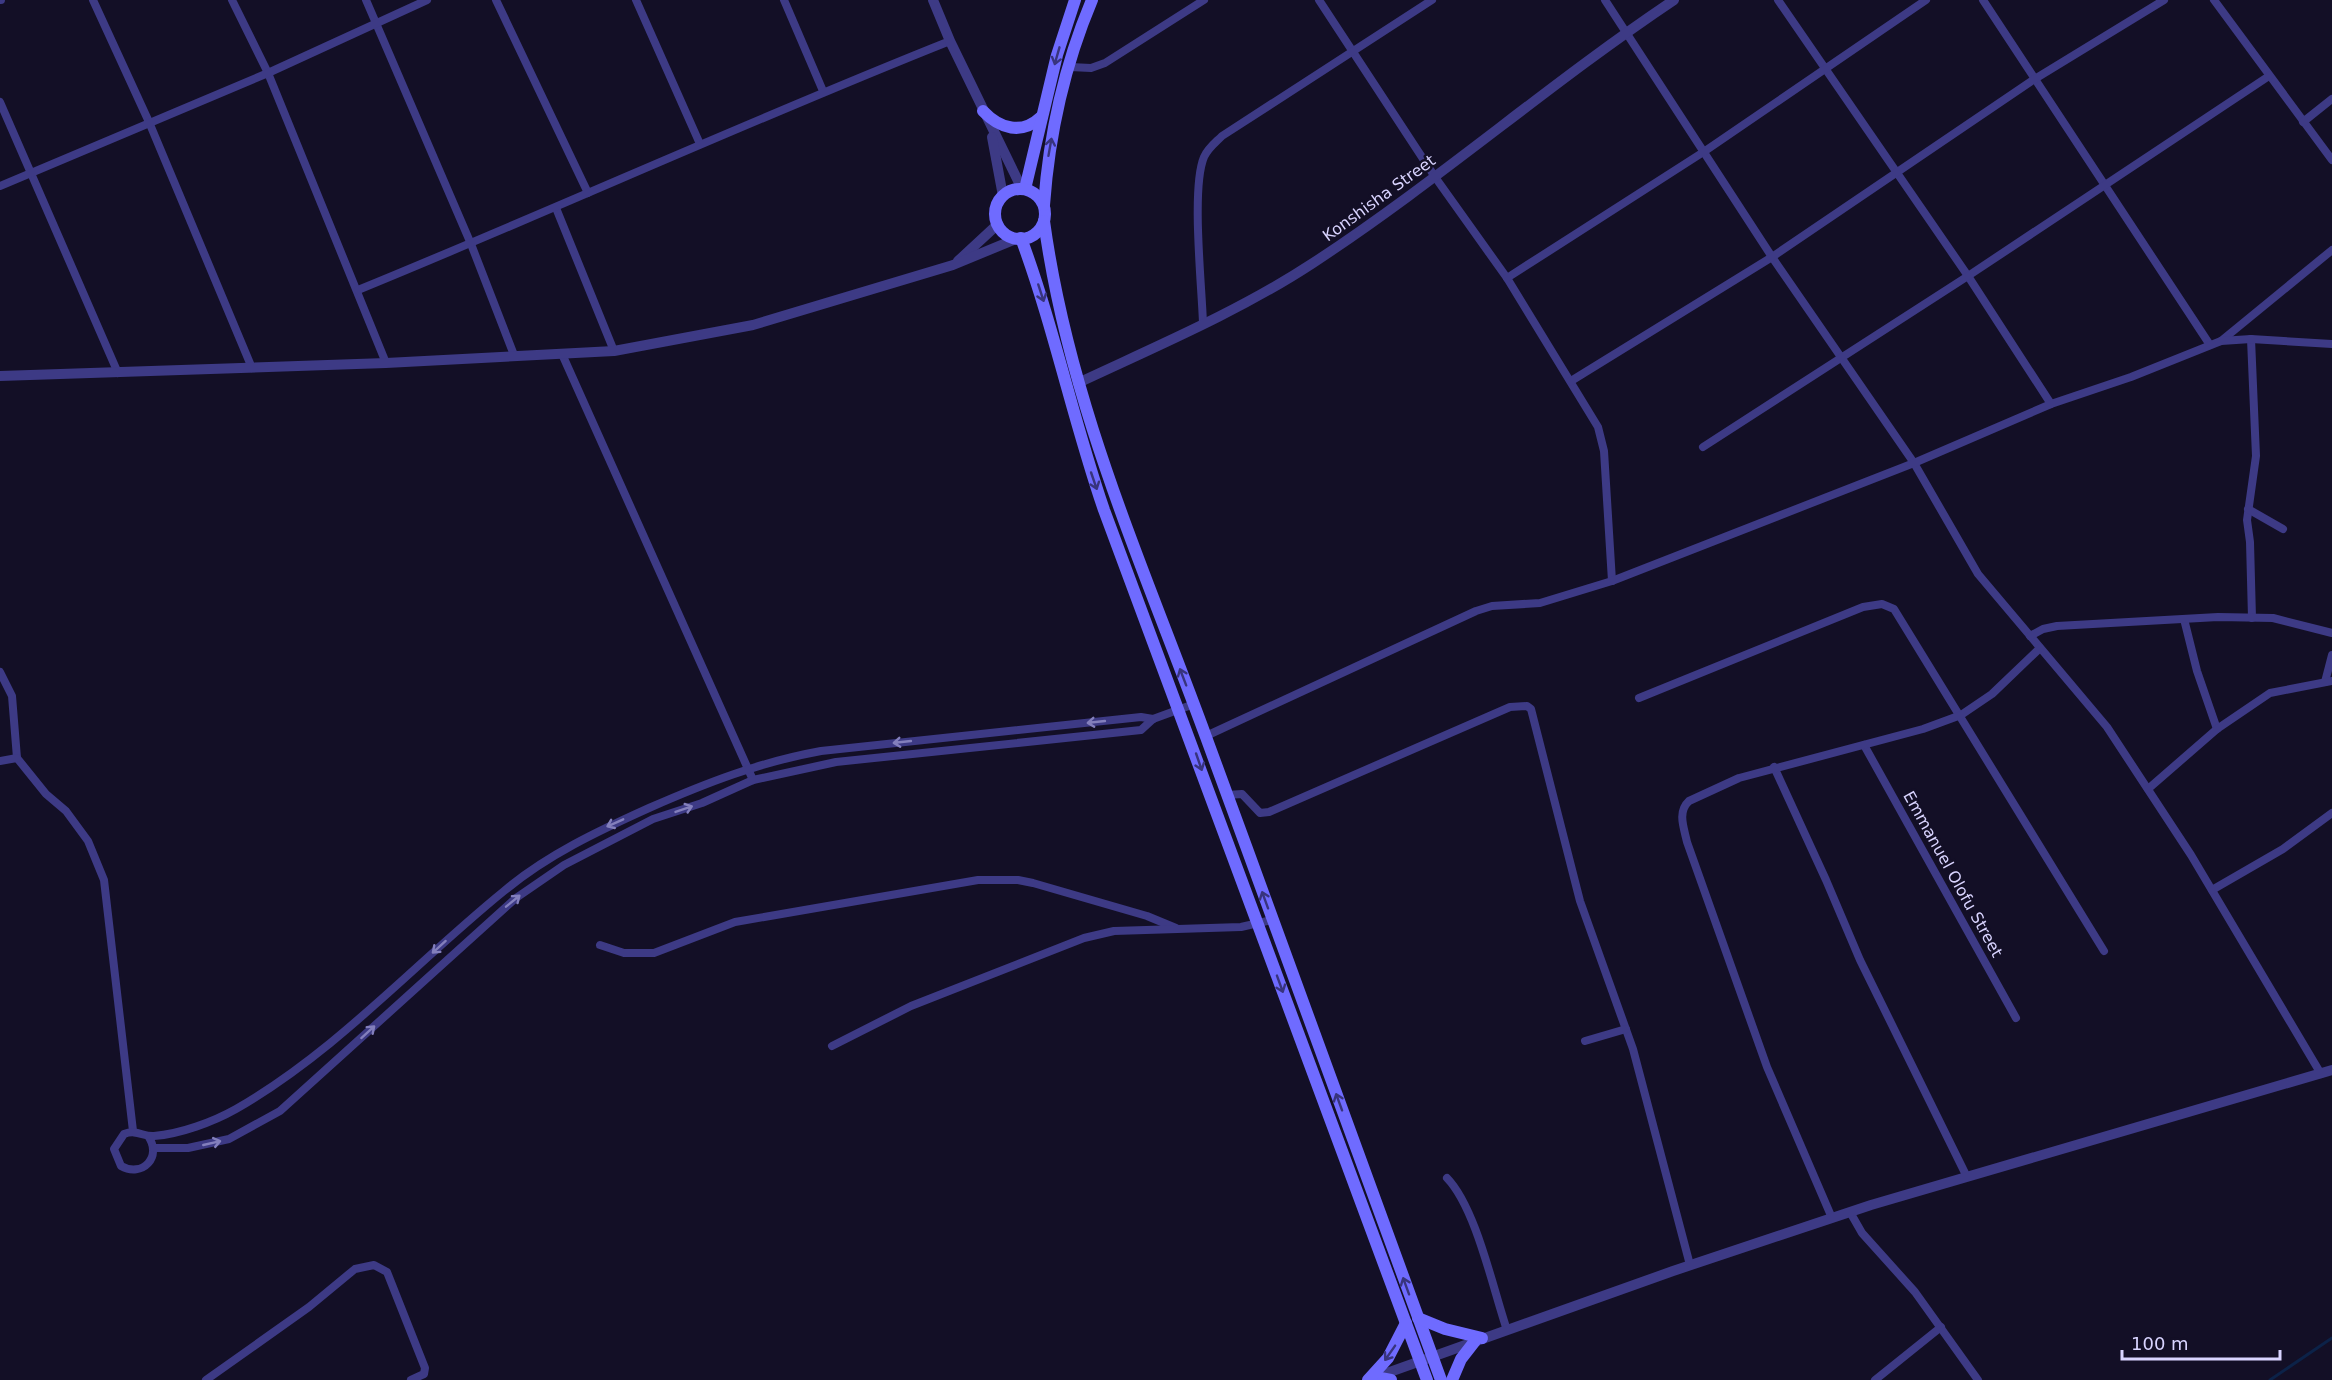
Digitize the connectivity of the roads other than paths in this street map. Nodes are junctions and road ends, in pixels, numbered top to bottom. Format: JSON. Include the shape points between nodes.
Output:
{"nodes":[{"id":1,"x":93,"y":0,"type":"edge"},
{"id":2,"x":232,"y":0,"type":"edge"},
{"id":3,"x":366,"y":0,"type":"edge"},
{"id":4,"x":427,"y":0,"type":"edge"},
{"id":5,"x":496,"y":0,"type":"edge"},
{"id":6,"x":636,"y":0,"type":"edge"},
{"id":7,"x":784,"y":0,"type":"edge"},
{"id":8,"x":933,"y":0,"type":"edge"},
{"id":9,"x":1075,"y":0,"type":"edge"},
{"id":10,"x":1092,"y":0,"type":"edge"},
{"id":11,"x":1204,"y":0,"type":"edge"},
{"id":12,"x":1319,"y":0,"type":"edge"},
{"id":13,"x":1432,"y":0,"type":"edge"},
{"id":14,"x":1605,"y":0,"type":"edge"},
{"id":15,"x":1674,"y":0,"type":"edge"},
{"id":16,"x":1778,"y":0,"type":"edge"},
{"id":17,"x":1926,"y":0,"type":"edge"},
{"id":18,"x":1983,"y":0,"type":"edge"},
{"id":19,"x":2164,"y":0,"type":"edge"},
{"id":20,"x":2214,"y":0,"type":"edge"},
{"id":21,"x":376,"y":22,"type":"junction"},
{"id":22,"x":1626,"y":32,"type":"junction"},
{"id":23,"x":950,"y":41,"type":"junction"},
{"id":24,"x":1352,"y":51,"type":"junction"},
{"id":25,"x":1070,"y":67,"type":"junction"},
{"id":26,"x":1824,"y":68,"type":"junction"},
{"id":27,"x":268,"y":73,"type":"junction"},
{"id":28,"x":2269,"y":76,"type":"junction"},
{"id":29,"x":2033,"y":80,"type":"junction"},
{"id":30,"x":823,"y":91,"type":"junction"},
{"id":31,"x":2332,"y":99,"type":"edge"},
{"id":32,"x":0,"y":102,"type":"edge"},
{"id":33,"x":983,"y":111,"type":"junction"},
{"id":34,"x":1041,"y":117,"type":"junction"},
{"id":35,"x":149,"y":122,"type":"junction"},
{"id":36,"x":2303,"y":122,"type":"junction"},
{"id":37,"x":991,"y":128,"type":"junction"},
{"id":38,"x":700,"y":144,"type":"junction"},
{"id":39,"x":1705,"y":151,"type":"junction"},
{"id":40,"x":2332,"y":160,"type":"edge"},
{"id":41,"x":1896,"y":171,"type":"junction"},
{"id":42,"x":33,"y":173,"type":"junction"},
{"id":43,"x":1435,"y":177,"type":"junction"},
{"id":44,"x":0,"y":186,"type":"edge"},
{"id":45,"x":2105,"y":186,"type":"junction"},
{"id":46,"x":1024,"y":189,"type":"junction"},
{"id":47,"x":588,"y":192,"type":"junction"},
{"id":48,"x":1003,"y":196,"type":"junction"},
{"id":49,"x":1044,"y":205,"type":"junction"},
{"id":50,"x":556,"y":208,"type":"junction"},
{"id":51,"x":1044,"y":221,"type":"junction"},
{"id":52,"x":998,"y":224,"type":"junction"},
{"id":53,"x":1019,"y":238,"type":"junction"},
{"id":54,"x":471,"y":243,"type":"junction"},
{"id":55,"x":2332,"y":250,"type":"edge"},
{"id":56,"x":1773,"y":257,"type":"junction"},
{"id":57,"x":953,"y":265,"type":"junction"},
{"id":58,"x":1968,"y":276,"type":"junction"},
{"id":59,"x":1507,"y":278,"type":"junction"},
{"id":60,"x":358,"y":290,"type":"junction"},
{"id":61,"x":1203,"y":324,"type":"junction"},
{"id":62,"x":2251,"y":339,"type":"junction"},
{"id":63,"x":2222,"y":341,"type":"junction"},
{"id":64,"x":2332,"y":344,"type":"edge"},
{"id":65,"x":2210,"y":345,"type":"junction"},
{"id":66,"x":614,"y":351,"type":"junction"},
{"id":67,"x":562,"y":354,"type":"junction"},
{"id":68,"x":514,"y":356,"type":"junction"},
{"id":69,"x":1840,"y":358,"type":"junction"},
{"id":70,"x":386,"y":363,"type":"junction"},
{"id":71,"x":252,"y":368,"type":"junction"},
{"id":72,"x":118,"y":373,"type":"junction"},
{"id":73,"x":0,"y":376,"type":"edge"},
{"id":74,"x":1571,"y":381,"type":"junction"},
{"id":75,"x":1078,"y":383,"type":"junction"},
{"id":76,"x":2050,"y":404,"type":"junction"},
{"id":77,"x":1703,"y":447,"type":"dead end"},
{"id":78,"x":1914,"y":463,"type":"junction"},
{"id":79,"x":2248,"y":509,"type":"junction"},
{"id":80,"x":2283,"y":529,"type":"dead end"},
{"id":81,"x":1612,"y":581,"type":"junction"},
{"id":82,"x":2252,"y":618,"type":"junction"},
{"id":83,"x":2184,"y":619,"type":"junction"},
{"id":84,"x":2332,"y":633,"type":"edge"},
{"id":85,"x":2030,"y":636,"type":"junction"},
{"id":86,"x":2040,"y":648,"type":"junction"},
{"id":87,"x":2332,"y":654,"type":"edge"},
{"id":88,"x":0,"y":672,"type":"edge"},
{"id":89,"x":2329,"y":682,"type":"edge"},
{"id":90,"x":1639,"y":698,"type":"dead end"},
{"id":91,"x":1194,"y":704,"type":"junction"},
{"id":92,"x":1180,"y":709,"type":"junction"},
{"id":93,"x":1961,"y":715,"type":"junction"},
{"id":94,"x":1153,"y":719,"type":"junction"},
{"id":95,"x":2217,"y":729,"type":"junction"},
{"id":96,"x":1206,"y":736,"type":"junction"},
{"id":97,"x":1864,"y":746,"type":"junction"},
{"id":98,"x":17,"y":758,"type":"junction"},
{"id":99,"x":0,"y":761,"type":"edge"},
{"id":100,"x":748,"y":768,"type":"junction"},
{"id":101,"x":1773,"y":768,"type":"junction"},
{"id":102,"x":753,"y":780,"type":"junction"},
{"id":103,"x":2148,"y":789,"type":"junction"},
{"id":104,"x":1227,"y":795,"type":"junction"},
{"id":105,"x":2332,"y":813,"type":"edge"},
{"id":106,"x":2212,"y":890,"type":"junction"},
{"id":107,"x":1272,"y":920,"type":"junction"},
{"id":108,"x":1258,"y":925,"type":"junction"},
{"id":109,"x":1176,"y":928,"type":"junction"},
{"id":110,"x":600,"y":945,"type":"dead end"},
{"id":111,"x":2104,"y":951,"type":"dead end"},
{"id":112,"x":2016,"y":1018,"type":"dead end"},
{"id":113,"x":1626,"y":1029,"type":"junction"},
{"id":114,"x":1585,"y":1041,"type":"dead end"},
{"id":115,"x":832,"y":1046,"type":"dead end"},
{"id":116,"x":2327,"y":1072,"type":"edge"},
{"id":117,"x":133,"y":1131,"type":"junction"},
{"id":118,"x":148,"y":1136,"type":"junction"},
{"id":119,"x":154,"y":1148,"type":"junction"},
{"id":120,"x":1966,"y":1175,"type":"junction"},
{"id":121,"x":1446,"y":1178,"type":"dead end"},
{"id":122,"x":1850,"y":1212,"type":"junction"},
{"id":123,"x":1832,"y":1218,"type":"junction"},
{"id":124,"x":1690,"y":1265,"type":"junction"},
{"id":125,"x":1412,"y":1320,"type":"junction"},
{"id":126,"x":1941,"y":1327,"type":"junction"},
{"id":127,"x":1507,"y":1330,"type":"junction"},
{"id":128,"x":1479,"y":1340,"type":"junction"},
{"id":129,"x":1426,"y":1358,"type":"junction"},
{"id":130,"x":1370,"y":1379,"type":"edge"},
{"id":131,"x":206,"y":1380,"type":"edge"},
{"id":132,"x":411,"y":1380,"type":"edge"},
{"id":133,"x":1391,"y":1380,"type":"edge"},
{"id":134,"x":1427,"y":1380,"type":"edge"},
{"id":135,"x":1441,"y":1380,"type":"edge"},
{"id":136,"x":1452,"y":1380,"type":"edge"},
{"id":137,"x":1875,"y":1380,"type":"edge"},
{"id":138,"x":1978,"y":1380,"type":"edge"}],
"edges":[{"from":1,"to":35,"type":"street"},
{"from":2,"to":27,"type":"street"},
{"from":3,"to":21,"type":"street"},
{"from":4,"to":21,"type":"street"},
{"from":5,"to":47,"type":"street"},
{"from":6,"to":38,"type":"street"},
{"from":7,"to":30,"type":"street"},
{"from":8,"to":23,"type":"street"},
{"from":9,"to":34,"type":"main road","one_way":true},
{"from":10,"to":25,"type":"main road"},
{"from":11,"to":25,"type":"street","via":[[1105,63],[1091,68]]},
{"from":12,"to":24,"type":"street"},
{"from":13,"to":24,"type":"street"},
{"from":14,"to":22,"type":"street"},
{"from":15,"to":22,"type":"street","name":"Konshisha Street"},
{"from":16,"to":26,"type":"street"},
{"from":17,"to":26,"type":"street"},
{"from":18,"to":29,"type":"street"},
{"from":19,"to":29,"type":"street"},
{"from":20,"to":28,"type":"street"},
{"from":21,"to":27,"type":"street"},
{"from":21,"to":54,"type":"street"},
{"from":22,"to":39,"type":"street"},
{"from":22,"to":43,"type":"street","name":"Konshisha Street"},
{"from":23,"to":30,"type":"street"},
{"from":23,"to":33,"type":"street"},
{"from":24,"to":43,"type":"street"},
{"from":24,"to":61,"type":"street","via":[[1209,148],[1199,182]]},
{"from":49,"to":25,"type":"main road","one_way":true,"via":[[1050,145]]},
{"from":26,"to":39,"type":"street"},
{"from":26,"to":41,"type":"street"},
{"from":27,"to":35,"type":"street"},
{"from":27,"to":60,"type":"street"},
{"from":28,"to":36,"type":"street"},
{"from":28,"to":45,"type":"street"},
{"from":29,"to":41,"type":"street"},
{"from":29,"to":45,"type":"street"},
{"from":30,"to":38,"type":"street"},
{"from":31,"to":36,"type":"street"},
{"from":32,"to":42,"type":"street"},
{"from":33,"to":34,"type":"main road","via":[[1011,128],[1030,125]]},
{"from":33,"to":37,"type":"street"},
{"from":34,"to":46,"type":"main road"},
{"from":35,"to":42,"type":"street"},
{"from":35,"to":71,"type":"street"},
{"from":36,"to":40,"type":"street"},
{"from":37,"to":46,"type":"street"},
{"from":37,"to":48,"type":"street"},
{"from":38,"to":47,"type":"street"},
{"from":39,"to":56,"type":"street"},
{"from":39,"to":59,"type":"street"},
{"from":41,"to":56,"type":"street"},
{"from":41,"to":58,"type":"street"},
{"from":42,"to":44,"type":"street"},
{"from":42,"to":72,"type":"street"},
{"from":43,"to":59,"type":"street"},
{"from":43,"to":61,"type":"street","name":"Konshisha Street","via":[[1310,265]]},
{"from":45,"to":58,"type":"street"},
{"from":45,"to":65,"type":"street"},
{"from":46,"to":48,"type":"main road"},
{"from":46,"to":49,"type":"main road"},
{"from":47,"to":50,"type":"street"},
{"from":48,"to":52,"type":"main road","via":[[996,209]]},
{"from":49,"to":51,"type":"main road"},
{"from":50,"to":54,"type":"street"},
{"from":50,"to":66,"type":"street"},
{"from":51,"to":53,"type":"main road","via":[[1035,233]]},
{"from":51,"to":75,"type":"main road","via":[[1052,279]]},
{"from":52,"to":53,"type":"main road","via":[[1006,234]]},
{"from":52,"to":57,"type":"street"},
{"from":53,"to":57,"type":"street"},
{"from":53,"to":92,"type":"main road","one_way":true,"via":[[1041,294],[1085,454]]},
{"from":54,"to":60,"type":"street"},
{"from":54,"to":68,"type":"street"},
{"from":55,"to":63,"type":"street","via":[[2262,304]]},
{"from":56,"to":69,"type":"street"},
{"from":56,"to":74,"type":"street"},
{"from":57,"to":66,"type":"street","via":[[753,325]]},
{"from":58,"to":69,"type":"street"},
{"from":58,"to":76,"type":"street"},
{"from":59,"to":74,"type":"street"},
{"from":60,"to":70,"type":"street"},
{"from":61,"to":75,"type":"street","name":"Konshisha Street"},
{"from":62,"to":63,"type":"street"},
{"from":62,"to":64,"type":"street"},
{"from":62,"to":79,"type":"street","via":[[2256,456]]},
{"from":63,"to":65,"type":"street"},
{"from":65,"to":76,"type":"street"},
{"from":66,"to":67,"type":"street"},
{"from":67,"to":68,"type":"street"},
{"from":67,"to":100,"type":"street"},
{"from":68,"to":70,"type":"street"},
{"from":69,"to":77,"type":"street"},
{"from":69,"to":78,"type":"street"},
{"from":70,"to":71,"type":"street"},
{"from":71,"to":72,"type":"street"},
{"from":72,"to":73,"type":"street"},
{"from":74,"to":81,"type":"street","via":[[1602,440]]},
{"from":91,"to":75,"type":"main road","one_way":true,"via":[[1112,492]]},
{"from":76,"to":78,"type":"street"},
{"from":78,"to":81,"type":"street"},
{"from":78,"to":85,"type":"street","via":[[1978,574]]},
{"from":79,"to":80,"type":"street"},
{"from":79,"to":82,"type":"street"},
{"from":81,"to":96,"type":"street","via":[[1540,603],[1476,611]]},
{"from":82,"to":83,"type":"street"},
{"from":82,"to":84,"type":"street","via":[[2273,618]]},
{"from":83,"to":85,"type":"street","via":[[2057,626]]},
{"from":83,"to":95,"type":"street"},
{"from":85,"to":86,"type":"street"},
{"from":86,"to":93,"type":"street","via":[[1992,694]]},
{"from":86,"to":103,"type":"street","via":[[2107,727]]},
{"from":87,"to":89,"type":"street"},
{"from":88,"to":98,"type":"street","via":[[12,696]]},
{"from":89,"to":95,"type":"street","via":[[2270,693]]},
{"from":90,"to":93,"type":"street","via":[[1777,640],[1863,607],[1882,604],[1894,609]]},
{"from":91,"to":92,"type":"street"},
{"from":91,"to":96,"type":"main road"},
{"from":92,"to":94,"type":"street"},
{"from":92,"to":108,"type":"main road","one_way":true},
{"from":93,"to":97,"type":"street"},
{"from":93,"to":111,"type":"street"},
{"from":94,"to":100,"type":"street","one_way":true,"via":[[1141,717],[821,751]]},
{"from":94,"to":102,"type":"street","via":[[1141,730],[836,762]]},
{"from":95,"to":103,"type":"street"},
{"from":96,"to":104,"type":"main road"},
{"from":97,"to":101,"type":"street"},
{"from":97,"to":112,"type":"street","name":"Emmanuel Olofu Street"},
{"from":98,"to":99,"type":"street"},
{"from":98,"to":117,"type":"street","via":[[46,794],[66,811],[100,866]]},
{"from":100,"to":102,"type":"street"},
{"from":100,"to":118,"type":"street","one_way":true,"via":[[604,828],[534,868],[312,1059],[236,1109],[164,1135]]},
{"from":101,"to":120,"type":"street","via":[[1860,960]]},
{"from":101,"to":123,"type":"street","via":[[1739,778],[1689,801],[1683,808],[1682,820],[1767,1067]]},
{"from":119,"to":102,"type":"street","one_way":true,"via":[[212,1144],[255,1127],[280,1111],[525,892],[616,837]]},
{"from":103,"to":106,"type":"street"},
{"from":107,"to":104,"type":"main road","one_way":true},
{"from":104,"to":113,"type":"street","via":[[1242,794],[1260,813],[1269,812],[1510,706],[1527,706],[1534,717],[1580,901]]},
{"from":105,"to":106,"type":"street","via":[[2283,849]]},
{"from":106,"to":116,"type":"street"},
{"from":107,"to":108,"type":"street"},
{"from":125,"to":107,"type":"main road","one_way":true},
{"from":108,"to":109,"type":"street"},
{"from":108,"to":125,"type":"main road","one_way":true},
{"from":109,"to":110,"type":"street","via":[[1033,883],[987,880],[735,922],[694,936],[667,951],[624,953]]},
{"from":109,"to":115,"type":"street","via":[[1114,931],[1084,939],[911,1006]]},
{"from":113,"to":114,"type":"street"},
{"from":113,"to":124,"type":"street"},
{"from":116,"to":120,"type":"street"},
{"from":117,"to":118,"type":"street"},
{"from":117,"to":119,"type":"street","via":[[116,1143],[115,1155],[121,1166],[140,1169],[151,1161]]},
{"from":118,"to":119,"type":"street"},
{"from":120,"to":122,"type":"street"},
{"from":121,"to":127,"type":"street","via":[[1457,1188],[1467,1208]]},
{"from":122,"to":123,"type":"street"},
{"from":122,"to":126,"type":"street","via":[[1868,1240]]},
{"from":123,"to":124,"type":"street"},
{"from":124,"to":127,"type":"street"},
{"from":125,"to":128,"type":"main road"},
{"from":125,"to":129,"type":"main road"},
{"from":125,"to":130,"type":"main road","one_way":true},
{"from":126,"to":137,"type":"street"},
{"from":126,"to":138,"type":"street"},
{"from":127,"to":128,"type":"street"},
{"from":128,"to":129,"type":"street"},
{"from":128,"to":136,"type":"main road","via":[[1461,1359]]},
{"from":129,"to":130,"type":"street"},
{"from":129,"to":134,"type":"main road"},
{"from":129,"to":135,"type":"main road"},
{"from":130,"to":133,"type":"main road"},
{"from":131,"to":132,"type":"street","via":[[355,1269],[374,1265],[387,1272],[425,1368],[424,1374]]}]}
